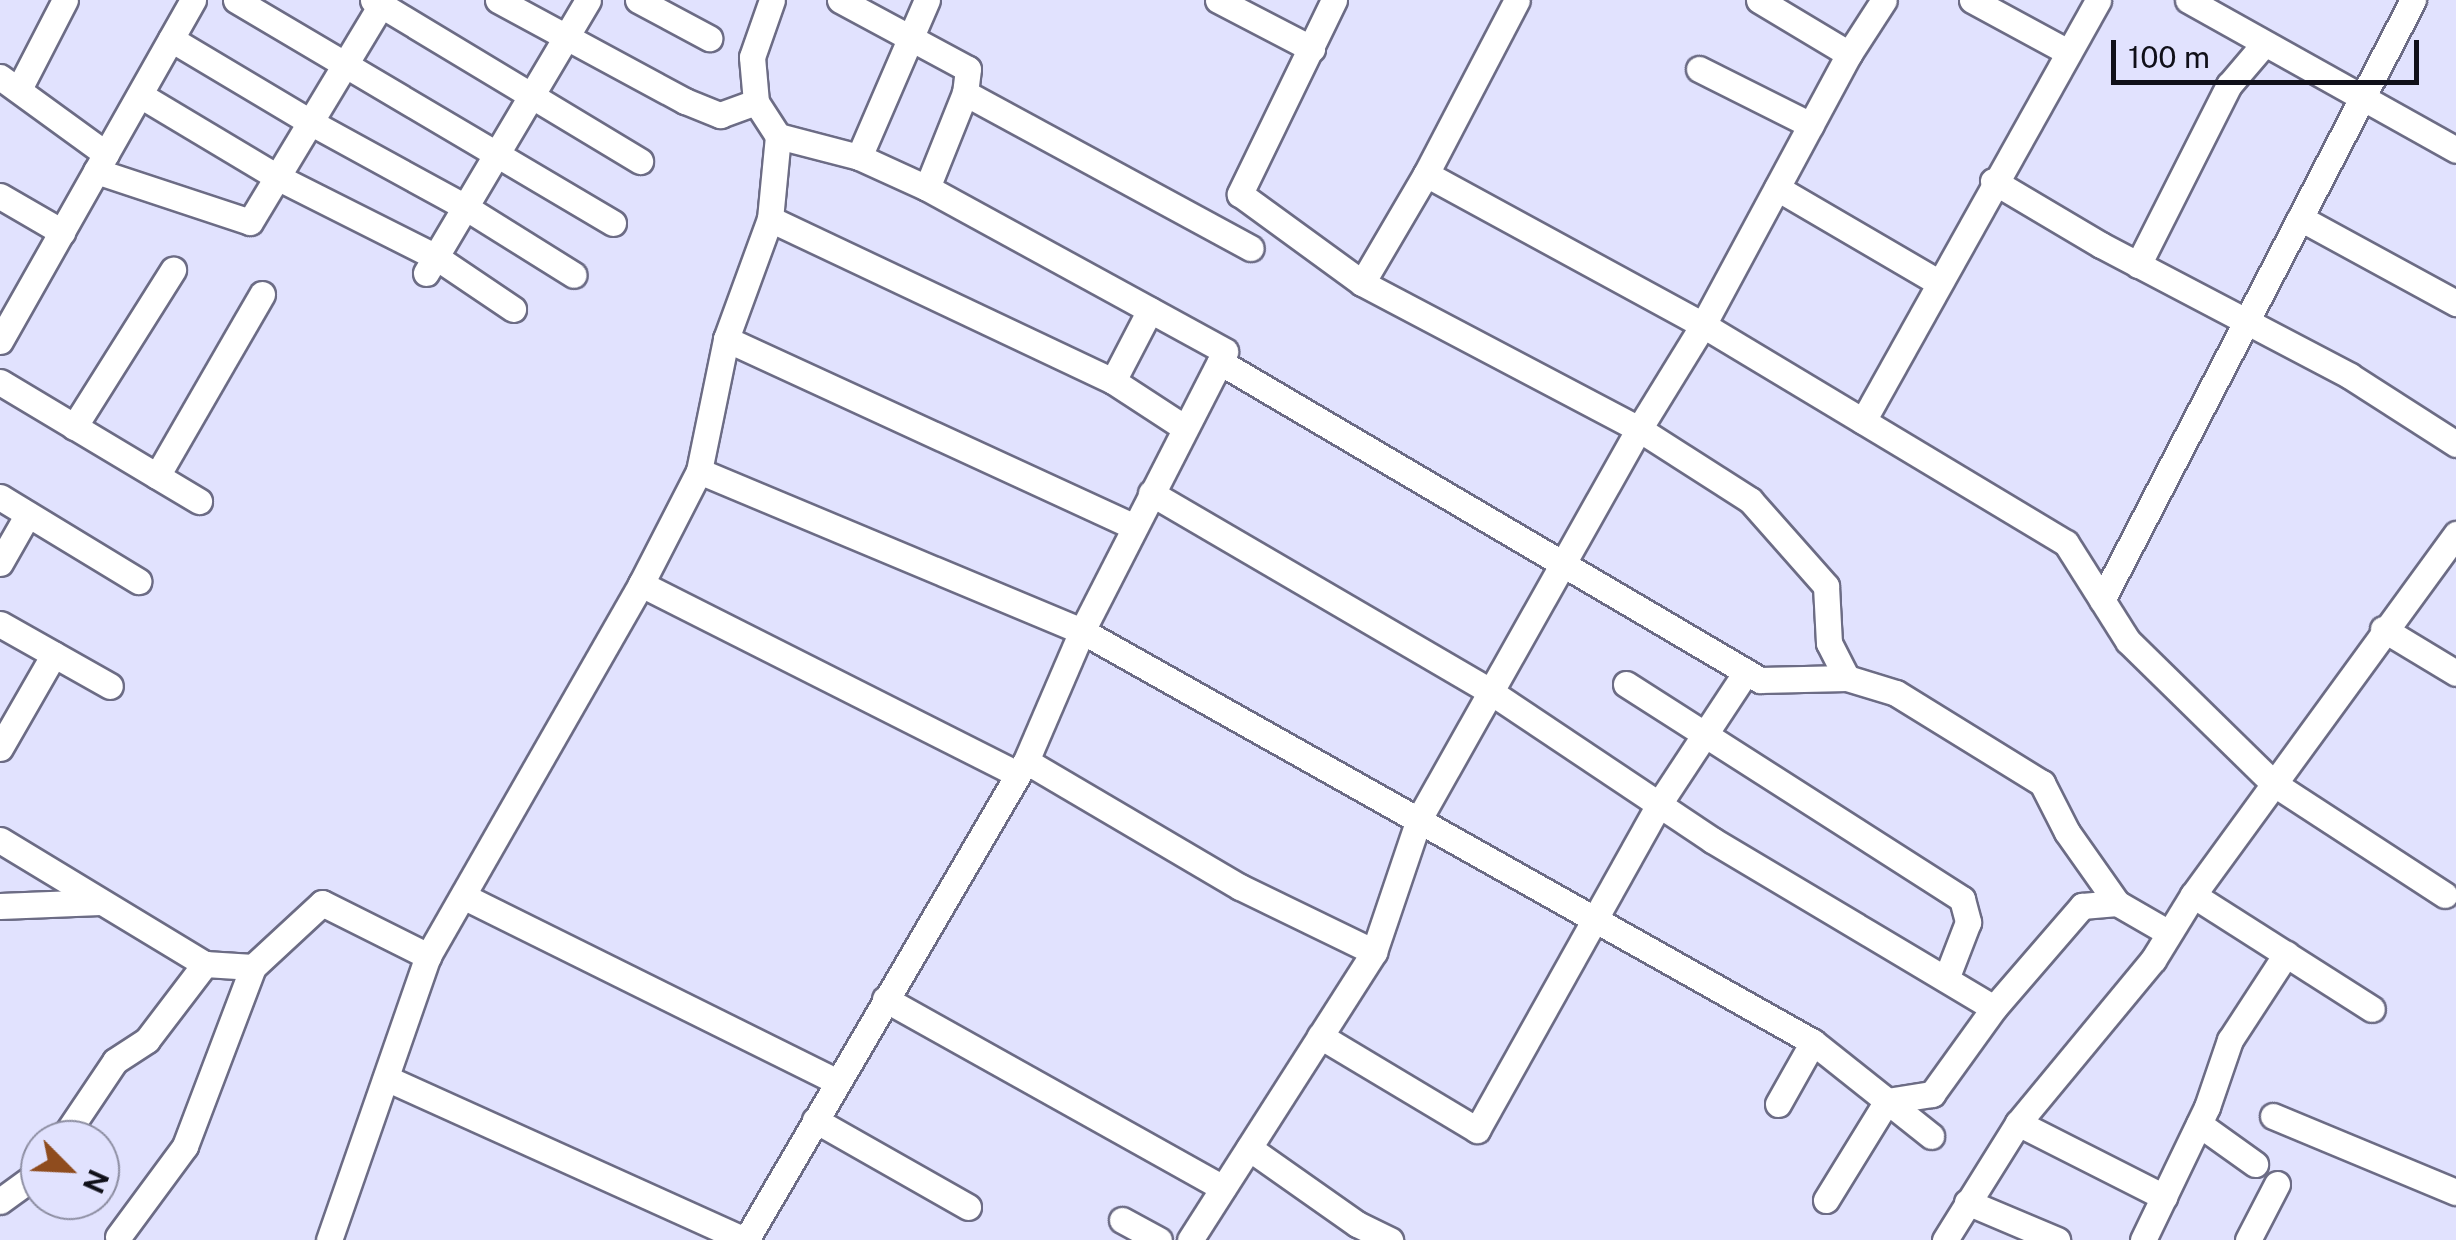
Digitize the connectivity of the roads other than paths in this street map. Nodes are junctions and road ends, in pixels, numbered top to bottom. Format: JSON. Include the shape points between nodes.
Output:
{"nodes":[{"id":1,"x":66,"y":0,"type":"edge"},
{"id":2,"x":193,"y":0,"type":"edge"},
{"id":3,"x":236,"y":0,"type":"edge"},
{"id":4,"x":498,"y":0,"type":"edge"},
{"id":5,"x":588,"y":0,"type":"edge"},
{"id":6,"x":638,"y":0,"type":"edge"},
{"id":7,"x":772,"y":0,"type":"edge"},
{"id":8,"x":840,"y":0,"type":"edge"},
{"id":9,"x":928,"y":0,"type":"edge"},
{"id":10,"x":1218,"y":0,"type":"edge"},
{"id":11,"x":1334,"y":0,"type":"edge"},
{"id":12,"x":1517,"y":0,"type":"edge"},
{"id":13,"x":1758,"y":0,"type":"edge"},
{"id":14,"x":1884,"y":0,"type":"edge"},
{"id":15,"x":1972,"y":0,"type":"edge"},
{"id":16,"x":2098,"y":0,"type":"edge"},
{"id":17,"x":2188,"y":0,"type":"edge"},
{"id":18,"x":2413,"y":0,"type":"edge"},
{"id":19,"x":379,"y":1,"type":"edge"},
{"id":20,"x":566,"y":37,"type":"junction"},
{"id":21,"x":172,"y":38,"type":"junction"},
{"id":22,"x":708,"y":38,"type":"dead end"},
{"id":23,"x":912,"y":40,"type":"junction"},
{"id":24,"x":2264,"y":44,"type":"junction"},
{"id":25,"x":1312,"y":48,"type":"junction"},
{"id":26,"x":2066,"y":52,"type":"junction"},
{"id":27,"x":1850,"y":54,"type":"junction"},
{"id":28,"x":344,"y":66,"type":"junction"},
{"id":29,"x":1699,"y":69,"type":"dead end"},
{"id":30,"x":10,"y":83,"type":"edge"},
{"id":31,"x":966,"y":94,"type":"junction"},
{"id":32,"x":140,"y":95,"type":"junction"},
{"id":33,"x":532,"y":96,"type":"junction"},
{"id":34,"x":2362,"y":101,"type":"junction"},
{"id":35,"x":756,"y":102,"type":"junction"},
{"id":36,"x":310,"y":122,"type":"junction"},
{"id":37,"x":1812,"y":125,"type":"junction"},
{"id":38,"x":778,"y":136,"type":"junction"},
{"id":39,"x":2456,"y":150,"type":"edge"},
{"id":40,"x":497,"y":154,"type":"junction"},
{"id":41,"x":859,"y":157,"type":"junction"},
{"id":42,"x":640,"y":161,"type":"dead end"},
{"id":43,"x":101,"y":162,"type":"junction"},
{"id":44,"x":1426,"y":174,"type":"junction"},
{"id":45,"x":277,"y":177,"type":"junction"},
{"id":46,"x":1993,"y":181,"type":"junction"},
{"id":47,"x":927,"y":188,"type":"junction"},
{"id":48,"x":1778,"y":188,"type":"junction"},
{"id":49,"x":0,"y":196,"type":"edge"},
{"id":50,"x":466,"y":207,"type":"junction"},
{"id":51,"x":2300,"y":218,"type":"junction"},
{"id":52,"x":770,"y":220,"type":"junction"},
{"id":53,"x":614,"y":224,"type":"dead end"},
{"id":54,"x":62,"y":232,"type":"junction"},
{"id":55,"x":1250,"y":248,"type":"dead end"},
{"id":56,"x":2138,"y":264,"type":"junction"},
{"id":57,"x":431,"y":265,"type":"junction"},
{"id":58,"x":173,"y":270,"type":"dead end"},
{"id":59,"x":574,"y":275,"type":"dead end"},
{"id":60,"x":1362,"y":282,"type":"junction"},
{"id":61,"x":1938,"y":282,"type":"junction"},
{"id":62,"x":262,"y":294,"type":"dead end"},
{"id":63,"x":2456,"y":303,"type":"edge"},
{"id":64,"x":9,"y":305,"type":"edge"},
{"id":65,"x":513,"y":309,"type":"dead end"},
{"id":66,"x":1150,"y":310,"type":"junction"},
{"id":67,"x":2246,"y":319,"type":"junction"},
{"id":68,"x":1704,"y":325,"type":"junction"},
{"id":69,"x":726,"y":339,"type":"junction"},
{"id":70,"x":0,"y":341,"type":"edge"},
{"id":71,"x":1220,"y":362,"type":"junction"},
{"id":72,"x":1113,"y":381,"type":"junction"},
{"id":73,"x":0,"y":382,"type":"edge"},
{"id":74,"x":1863,"y":421,"type":"junction"},
{"id":75,"x":74,"y":427,"type":"junction"},
{"id":76,"x":1185,"y":428,"type":"junction"},
{"id":77,"x":1639,"y":429,"type":"junction"},
{"id":78,"x":2456,"y":444,"type":"edge"},
{"id":79,"x":699,"y":471,"type":"junction"},
{"id":80,"x":158,"y":476,"type":"junction"},
{"id":81,"x":1151,"y":493,"type":"junction"},
{"id":82,"x":0,"y":497,"type":"edge"},
{"id":83,"x":200,"y":501,"type":"dead end"},
{"id":84,"x":28,"y":514,"type":"junction"},
{"id":85,"x":1134,"y":528,"type":"junction"},
{"id":86,"x":2456,"y":534,"type":"edge"},
{"id":87,"x":0,"y":563,"type":"edge"},
{"id":88,"x":1564,"y":563,"type":"junction"},
{"id":89,"x":138,"y":581,"type":"dead end"},
{"id":90,"x":641,"y":584,"type":"junction"},
{"id":91,"x":2102,"y":600,"type":"junction"},
{"id":92,"x":0,"y":624,"type":"edge"},
{"id":93,"x":2384,"y":629,"type":"junction"},
{"id":94,"x":1082,"y":631,"type":"junction"},
{"id":95,"x":54,"y":654,"type":"junction"},
{"id":96,"x":1746,"y":672,"type":"junction"},
{"id":97,"x":2456,"y":673,"type":"edge"},
{"id":98,"x":1847,"y":678,"type":"junction"},
{"id":99,"x":1626,"y":684,"type":"dead end"},
{"id":100,"x":110,"y":686,"type":"dead end"},
{"id":101,"x":1491,"y":692,"type":"junction"},
{"id":102,"x":1703,"y":737,"type":"junction"},
{"id":103,"x":0,"y":748,"type":"edge"},
{"id":104,"x":1021,"y":768,"type":"junction"},
{"id":105,"x":2274,"y":784,"type":"junction"},
{"id":106,"x":1659,"y":804,"type":"junction"},
{"id":107,"x":1419,"y":820,"type":"junction"},
{"id":108,"x":0,"y":840,"type":"edge"},
{"id":109,"x":2193,"y":895,"type":"junction"},
{"id":110,"x":2444,"y":895,"type":"dead end"},
{"id":111,"x":463,"y":896,"type":"junction"},
{"id":112,"x":100,"y":902,"type":"junction"},
{"id":113,"x":2116,"y":904,"type":"junction"},
{"id":114,"x":2,"y":908,"type":"edge"},
{"id":115,"x":1596,"y":919,"type":"junction"},
{"id":116,"x":2168,"y":933,"type":"junction"},
{"id":117,"x":1374,"y":952,"type":"junction"},
{"id":118,"x":2286,"y":954,"type":"junction"},
{"id":119,"x":428,"y":956,"type":"junction"},
{"id":120,"x":205,"y":964,"type":"junction"},
{"id":121,"x":253,"y":967,"type":"junction"},
{"id":122,"x":1946,"y":979,"type":"junction"},
{"id":123,"x":885,"y":1000,"type":"junction"},
{"id":124,"x":1994,"y":1008,"type":"junction"},
{"id":125,"x":2372,"y":1009,"type":"dead end"},
{"id":126,"x":1320,"y":1036,"type":"junction"},
{"id":127,"x":1813,"y":1042,"type":"junction"},
{"id":128,"x":386,"y":1078,"type":"junction"},
{"id":129,"x":837,"y":1082,"type":"junction"},
{"id":130,"x":1888,"y":1101,"type":"junction"},
{"id":131,"x":1778,"y":1104,"type":"dead end"},
{"id":132,"x":2273,"y":1116,"type":"dead end"},
{"id":133,"x":75,"y":1120,"type":"edge"},
{"id":134,"x":816,"y":1120,"type":"junction"},
{"id":135,"x":2018,"y":1123,"type":"junction"},
{"id":136,"x":2199,"y":1124,"type":"junction"},
{"id":137,"x":1930,"y":1136,"type":"dead end"},
{"id":138,"x":1248,"y":1148,"type":"junction"},
{"id":139,"x":2255,"y":1164,"type":"dead end"},
{"id":140,"x":2277,"y":1184,"type":"dead end"},
{"id":141,"x":1223,"y":1188,"type":"junction"},
{"id":142,"x":2456,"y":1192,"type":"edge"},
{"id":143,"x":2164,"y":1197,"type":"junction"},
{"id":144,"x":1826,"y":1200,"type":"dead end"},
{"id":145,"x":1968,"y":1202,"type":"junction"},
{"id":146,"x":968,"y":1206,"type":"dead end"},
{"id":147,"x":1122,"y":1220,"type":"dead end"},
{"id":148,"x":118,"y":1237,"type":"dead end"},
{"id":149,"x":2257,"y":1237,"type":"edge"},
{"id":150,"x":329,"y":1240,"type":"edge"},
{"id":151,"x":745,"y":1240,"type":"edge"},
{"id":152,"x":1158,"y":1240,"type":"edge"},
{"id":153,"x":1190,"y":1240,"type":"edge"},
{"id":154,"x":1390,"y":1240,"type":"edge"},
{"id":155,"x":1945,"y":1240,"type":"edge"},
{"id":156,"x":2057,"y":1240,"type":"edge"},
{"id":157,"x":2143,"y":1240,"type":"edge"}],
"edges":[{"from":1,"to":30,"type":"street"},
{"from":2,"to":21,"type":"street"},
{"from":3,"to":28,"type":"street"},
{"from":4,"to":20,"type":"street"},
{"from":5,"to":20,"type":"street"},
{"from":6,"to":22,"type":"street"},
{"from":7,"to":35,"type":"street","via":[[752,58]]},
{"from":8,"to":23,"type":"street"},
{"from":9,"to":23,"type":"street"},
{"from":10,"to":25,"type":"street"},
{"from":11,"to":25,"type":"street"},
{"from":12,"to":44,"type":"street"},
{"from":13,"to":27,"type":"street"},
{"from":14,"to":27,"type":"street"},
{"from":15,"to":26,"type":"street"},
{"from":16,"to":26,"type":"street"},
{"from":17,"to":24,"type":"street"},
{"from":18,"to":34,"type":"street"},
{"from":19,"to":28,"type":"street"},
{"from":19,"to":33,"type":"street"},
{"from":20,"to":33,"type":"street"},
{"from":20,"to":35,"type":"street","via":[[720,115]]},
{"from":21,"to":32,"type":"street"},
{"from":21,"to":36,"type":"street"},
{"from":23,"to":31,"type":"street","via":[[968,70]]},
{"from":23,"to":41,"type":"street"},
{"from":24,"to":34,"type":"street"},
{"from":24,"to":56,"type":"street","via":[[2229,85]]},
{"from":25,"to":60,"type":"street","via":[[1240,194]]},
{"from":26,"to":46,"type":"street"},
{"from":27,"to":37,"type":"street"},
{"from":28,"to":36,"type":"street"},
{"from":28,"to":40,"type":"street"},
{"from":29,"to":37,"type":"street"},
{"from":30,"to":43,"type":"street"},
{"from":31,"to":47,"type":"street"},
{"from":31,"to":55,"type":"street"},
{"from":32,"to":43,"type":"street"},
{"from":32,"to":45,"type":"street"},
{"from":33,"to":40,"type":"street"},
{"from":33,"to":42,"type":"street"},
{"from":34,"to":39,"type":"street"},
{"from":34,"to":51,"type":"street"},
{"from":35,"to":38,"type":"street"},
{"from":36,"to":45,"type":"street"},
{"from":36,"to":50,"type":"street"},
{"from":37,"to":48,"type":"street"},
{"from":38,"to":41,"type":"street"},
{"from":38,"to":52,"type":"street"},
{"from":40,"to":50,"type":"street"},
{"from":40,"to":53,"type":"street"},
{"from":41,"to":47,"type":"street"},
{"from":43,"to":45,"type":"street","via":[[250,222]]},
{"from":43,"to":54,"type":"street"},
{"from":44,"to":60,"type":"street"},
{"from":44,"to":68,"type":"street"},
{"from":45,"to":57,"type":"street"},
{"from":46,"to":56,"type":"street"},
{"from":46,"to":61,"type":"street"},
{"from":47,"to":66,"type":"street"},
{"from":48,"to":61,"type":"street"},
{"from":48,"to":68,"type":"street"},
{"from":49,"to":54,"type":"street"},
{"from":50,"to":57,"type":"street"},
{"from":50,"to":59,"type":"street"},
{"from":51,"to":63,"type":"street"},
{"from":51,"to":67,"type":"street"},
{"from":52,"to":69,"type":"street"},
{"from":52,"to":72,"type":"street"},
{"from":54,"to":64,"type":"street"},
{"from":56,"to":67,"type":"street"},
{"from":57,"to":65,"type":"street"},
{"from":58,"to":75,"type":"street"},
{"from":60,"to":77,"type":"street"},
{"from":61,"to":74,"type":"street"},
{"from":62,"to":80,"type":"street"},
{"from":64,"to":70,"type":"street"},
{"from":66,"to":71,"type":"street","via":[[1225,352]]},
{"from":66,"to":72,"type":"street"},
{"from":67,"to":78,"type":"street"},
{"from":67,"to":91,"type":"street"},
{"from":68,"to":74,"type":"street"},
{"from":68,"to":77,"type":"street"},
{"from":69,"to":79,"type":"street"},
{"from":69,"to":85,"type":"street"},
{"from":71,"to":76,"type":"street"},
{"from":71,"to":88,"type":"street"},
{"from":72,"to":76,"type":"street"},
{"from":73,"to":75,"type":"street"},
{"from":74,"to":91,"type":"street","via":[[2066,544]]},
{"from":75,"to":80,"type":"street"},
{"from":76,"to":81,"type":"street"},
{"from":77,"to":88,"type":"street"},
{"from":77,"to":98,"type":"street","via":[[1750,500],[1826,586],[1829,643]]},
{"from":79,"to":90,"type":"street"},
{"from":79,"to":94,"type":"street"},
{"from":80,"to":83,"type":"street"},
{"from":81,"to":85,"type":"street"},
{"from":81,"to":101,"type":"street"},
{"from":82,"to":84,"type":"street"},
{"from":84,"to":87,"type":"street"},
{"from":84,"to":89,"type":"street"},
{"from":85,"to":94,"type":"street"},
{"from":86,"to":93,"type":"street"},
{"from":88,"to":96,"type":"street"},
{"from":88,"to":101,"type":"street"},
{"from":90,"to":104,"type":"street"},
{"from":90,"to":111,"type":"street"},
{"from":91,"to":105,"type":"street","via":[[2128,640]]},
{"from":92,"to":95,"type":"street"},
{"from":93,"to":97,"type":"street"},
{"from":93,"to":105,"type":"street"},
{"from":94,"to":104,"type":"street"},
{"from":94,"to":107,"type":"street"},
{"from":95,"to":100,"type":"street"},
{"from":95,"to":103,"type":"street"},
{"from":96,"to":98,"type":"street","via":[[1760,680]]},
{"from":96,"to":102,"type":"street"},
{"from":98,"to":113,"type":"street","via":[[1896,693],[2042,783]]},
{"from":99,"to":102,"type":"street"},
{"from":101,"to":106,"type":"street"},
{"from":101,"to":107,"type":"street"},
{"from":102,"to":106,"type":"street"},
{"from":102,"to":122,"type":"street","via":[[1962,899],[1968,922]]},
{"from":104,"to":117,"type":"street"},
{"from":104,"to":123,"type":"street"},
{"from":105,"to":109,"type":"street"},
{"from":105,"to":110,"type":"street"},
{"from":106,"to":115,"type":"street"},
{"from":106,"to":122,"type":"street"},
{"from":107,"to":115,"type":"street"},
{"from":107,"to":117,"type":"street"},
{"from":108,"to":112,"type":"street"},
{"from":109,"to":116,"type":"street"},
{"from":109,"to":118,"type":"street"},
{"from":111,"to":119,"type":"street"},
{"from":111,"to":129,"type":"street"},
{"from":112,"to":114,"type":"street"},
{"from":112,"to":120,"type":"street"},
{"from":113,"to":116,"type":"street"},
{"from":113,"to":124,"type":"street","via":[[2082,906]]},
{"from":115,"to":126,"type":"street","via":[[1478,1130]]},
{"from":115,"to":127,"type":"street"},
{"from":116,"to":135,"type":"street","via":[[2154,960]]},
{"from":117,"to":126,"type":"street"},
{"from":118,"to":125,"type":"street"},
{"from":118,"to":136,"type":"street","via":[[2230,1040]]},
{"from":119,"to":121,"type":"street","via":[[322,904]]},
{"from":119,"to":128,"type":"street"},
{"from":120,"to":121,"type":"street"},
{"from":120,"to":133,"type":"street","via":[[147,1040],[115,1061]]},
{"from":121,"to":148,"type":"street","via":[[185,1146]]},
{"from":122,"to":124,"type":"street"},
{"from":123,"to":129,"type":"street"},
{"from":123,"to":141,"type":"street"},
{"from":124,"to":130,"type":"street","via":[[1932,1094]]},
{"from":126,"to":138,"type":"street"},
{"from":127,"to":130,"type":"street"},
{"from":127,"to":131,"type":"street"},
{"from":128,"to":150,"type":"street"},
{"from":128,"to":151,"type":"street"},
{"from":129,"to":134,"type":"street"},
{"from":130,"to":137,"type":"street"},
{"from":130,"to":144,"type":"street"},
{"from":132,"to":142,"type":"street"},
{"from":134,"to":146,"type":"street"},
{"from":134,"to":151,"type":"street"},
{"from":135,"to":143,"type":"street"},
{"from":135,"to":145,"type":"street"},
{"from":136,"to":139,"type":"street"},
{"from":136,"to":143,"type":"street"},
{"from":138,"to":141,"type":"street"},
{"from":138,"to":154,"type":"street"},
{"from":140,"to":149,"type":"street"},
{"from":141,"to":153,"type":"street"},
{"from":143,"to":157,"type":"street"},
{"from":145,"to":155,"type":"street"},
{"from":145,"to":156,"type":"street"},
{"from":147,"to":152,"type":"street"}]}
